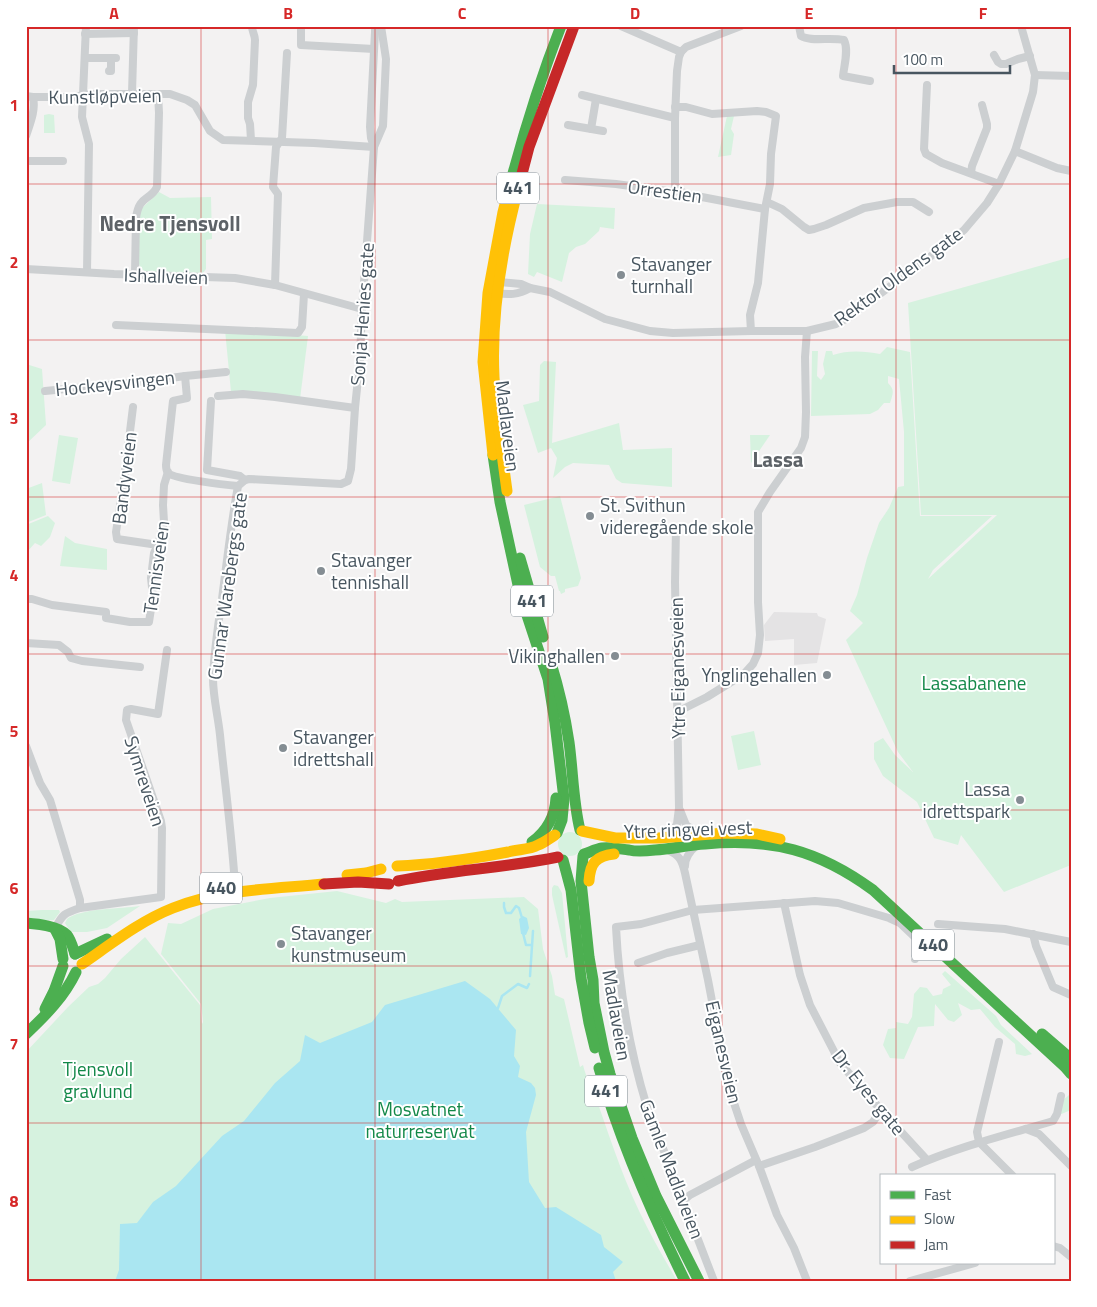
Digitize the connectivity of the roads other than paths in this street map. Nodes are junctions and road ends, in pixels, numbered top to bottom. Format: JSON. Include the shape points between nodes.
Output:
{"nodes":[{"id":1,"x":252,"y":26,"type":"edge"},
{"id":2,"x":300,"y":26,"type":"edge"},
{"id":3,"x":561,"y":26,"type":"edge"},
{"id":4,"x":574,"y":26,"type":"edge"},
{"id":5,"x":621,"y":26,"type":"edge"},
{"id":6,"x":741,"y":26,"type":"edge"},
{"id":7,"x":800,"y":26,"type":"edge"},
{"id":8,"x":1020,"y":26,"type":"edge"},
{"id":9,"x":377,"y":28,"type":"edge"},
{"id":10,"x":729,"y":28,"type":"edge"},
{"id":11,"x":86,"y":30,"type":"edge"},
{"id":12,"x":134,"y":30,"type":"edge"},
{"id":13,"x":374,"y":49,"type":"junction"},
{"id":14,"x":681,"y":52,"type":"junction"},
{"id":15,"x":287,"y":54,"type":"dead end"},
{"id":16,"x":994,"y":55,"type":"dead end"},
{"id":17,"x":1030,"y":56,"type":"junction"},
{"id":18,"x":85,"y":58,"type":"junction"},
{"id":19,"x":109,"y":71,"type":"dead end"},
{"id":20,"x":1035,"y":75,"type":"junction"},
{"id":21,"x":1071,"y":76,"type":"edge"},
{"id":22,"x":870,"y":81,"type":"dead end"},
{"id":23,"x":927,"y":84,"type":"dead end"},
{"id":24,"x":132,"y":93,"type":"junction"},
{"id":25,"x":158,"y":94,"type":"junction"},
{"id":26,"x":582,"y":95,"type":"dead end"},
{"id":27,"x":82,"y":96,"type":"junction"},
{"id":28,"x":30,"y":97,"type":"edge"},
{"id":29,"x":596,"y":99,"type":"junction"},
{"id":30,"x":982,"y":105,"type":"dead end"},
{"id":31,"x":675,"y":107,"type":"junction"},
{"id":32,"x":675,"y":118,"type":"junction"},
{"id":33,"x":568,"y":125,"type":"dead end"},
{"id":34,"x":591,"y":129,"type":"junction"},
{"id":35,"x":603,"y":131,"type":"dead end"},
{"id":36,"x":26,"y":136,"type":"edge"},
{"id":37,"x":251,"y":140,"type":"junction"},
{"id":38,"x":279,"y":142,"type":"junction"},
{"id":39,"x":374,"y":147,"type":"junction"},
{"id":40,"x":1015,"y":151,"type":"junction"},
{"id":41,"x":26,"y":160,"type":"edge"},
{"id":42,"x":63,"y":161,"type":"dead end"},
{"id":43,"x":1071,"y":171,"type":"edge"},
{"id":44,"x":971,"y":173,"type":"junction"},
{"id":45,"x":565,"y":180,"type":"dead end"},
{"id":46,"x":999,"y":184,"type":"junction"},
{"id":47,"x":679,"y":190,"type":"junction"},
{"id":48,"x":766,"y":206,"type":"junction"},
{"id":49,"x":929,"y":212,"type":"dead end"},
{"id":50,"x":26,"y":269,"type":"edge"},
{"id":51,"x":86,"y":272,"type":"junction"},
{"id":52,"x":135,"y":274,"type":"junction"},
{"id":53,"x":275,"y":286,"type":"junction"},
{"id":54,"x":530,"y":288,"type":"junction"},
{"id":55,"x":496,"y":290,"type":"junction"},
{"id":56,"x":304,"y":294,"type":"junction"},
{"id":57,"x":362,"y":310,"type":"junction"},
{"id":58,"x":116,"y":325,"type":"dead end"},
{"id":59,"x":751,"y":331,"type":"junction"},
{"id":60,"x":806,"y":331,"type":"junction"},
{"id":61,"x":226,"y":372,"type":"dead end"},
{"id":62,"x":185,"y":376,"type":"junction"},
{"id":63,"x":45,"y":391,"type":"dead end"},
{"id":64,"x":133,"y":407,"type":"dead end"},
{"id":65,"x":355,"y":408,"type":"junction"},
{"id":66,"x":168,"y":472,"type":"junction"},
{"id":67,"x":245,"y":480,"type":"junction"},
{"id":68,"x":348,"y":481,"type":"joint"},
{"id":69,"x":238,"y":486,"type":"junction"},
{"id":70,"x":676,"y":528,"type":"dead end"},
{"id":71,"x":158,"y":545,"type":"junction"},
{"id":72,"x":26,"y":599,"type":"edge"},
{"id":73,"x":26,"y":643,"type":"edge"},
{"id":74,"x":167,"y":650,"type":"dead end"},
{"id":75,"x":140,"y":667,"type":"dead end"},
{"id":76,"x":677,"y":712,"type":"junction"},
{"id":77,"x":26,"y":746,"type":"edge"},
{"id":78,"x":562,"y":782,"type":"junction"},
{"id":79,"x":679,"y":808,"type":"junction"},
{"id":80,"x":581,"y":830,"type":"junction"},
{"id":81,"x":556,"y":834,"type":"junction"},
{"id":82,"x":698,"y":839,"type":"junction"},
{"id":83,"x":668,"y":843,"type":"junction"},
{"id":84,"x":516,"y":850,"type":"junction"},
{"id":85,"x":636,"y":851,"type":"junction"},
{"id":86,"x":583,"y":855,"type":"junction"},
{"id":87,"x":560,"y":858,"type":"junction"},
{"id":88,"x":397,"y":866,"type":"junction"},
{"id":89,"x":381,"y":869,"type":"junction"},
{"id":90,"x":685,"y":873,"type":"junction"},
{"id":91,"x":393,"y":883,"type":"junction"},
{"id":92,"x":235,"y":886,"type":"junction"},
{"id":93,"x":583,"y":898,"type":"junction"},
{"id":94,"x":784,"y":903,"type":"junction"},
{"id":95,"x":80,"y":908,"type":"junction"},
{"id":96,"x":693,"y":910,"type":"junction"},
{"id":97,"x":26,"y":923,"type":"edge"},
{"id":98,"x":938,"y":924,"type":"dead end"},
{"id":99,"x":55,"y":929,"type":"junction"},
{"id":100,"x":1033,"y":934,"type":"junction"},
{"id":101,"x":1071,"y":942,"type":"edge"},
{"id":102,"x":700,"y":945,"type":"junction"},
{"id":103,"x":75,"y":954,"type":"junction"},
{"id":104,"x":914,"y":959,"type":"dead end"},
{"id":105,"x":63,"y":962,"type":"junction"},
{"id":106,"x":638,"y":963,"type":"dead end"},
{"id":107,"x":79,"y":968,"type":"junction"},
{"id":108,"x":1071,"y":995,"type":"edge"},
{"id":109,"x":26,"y":1030,"type":"edge"},
{"id":110,"x":26,"y":1034,"type":"edge"},
{"id":111,"x":999,"y":1042,"type":"dead end"},
{"id":112,"x":1071,"y":1059,"type":"edge"},
{"id":113,"x":1071,"y":1074,"type":"edge"},
{"id":114,"x":1060,"y":1096,"type":"dead end"},
{"id":115,"x":881,"y":1110,"type":"junction"},
{"id":116,"x":1026,"y":1129,"type":"junction"},
{"id":117,"x":979,"y":1142,"type":"junction"},
{"id":118,"x":927,"y":1160,"type":"junction"},
{"id":119,"x":757,"y":1163,"type":"junction"},
{"id":120,"x":1071,"y":1166,"type":"edge"},
{"id":121,"x":912,"y":1167,"type":"dead end"},
{"id":122,"x":1011,"y":1174,"type":"edge"},
{"id":123,"x":684,"y":1200,"type":"junction"},
{"id":124,"x":1054,"y":1246,"type":"edge"},
{"id":125,"x":1071,"y":1257,"type":"edge"},
{"id":126,"x":971,"y":1264,"type":"edge"},
{"id":127,"x":685,"y":1281,"type":"edge"},
{"id":128,"x":699,"y":1281,"type":"edge"},
{"id":129,"x":714,"y":1281,"type":"edge"},
{"id":130,"x":807,"y":1281,"type":"edge"},
{"id":131,"x":910,"y":1281,"type":"edge"}],
"edges":[{"from":1,"to":37,"type":"street","via":[[255,34],[253,85],[248,102]]},
{"from":2,"to":13,"type":"street","via":[[301,45]]},
{"from":3,"to":55,"type":"main road","name":"Madlaveien","number":"441","via":[[514,169],[499,230]]},
{"from":4,"to":55,"type":"main road","name":"Madlaveien","number":"441","via":[[522,170]]},
{"from":5,"to":14,"type":"street"},
{"from":6,"to":10,"type":"street"},
{"from":7,"to":22,"type":"street","via":[[804,38],[844,40],[843,76]]},
{"from":8,"to":17,"type":"street","name":"Rektor Oldens gate"},
{"from":9,"to":13,"type":"street","name":"Sonja Henies gate"},
{"from":9,"to":39,"type":"street","name":"Sonja Henies gate","via":[[386,59],[383,126]]},
{"from":10,"to":14,"type":"street"},
{"from":11,"to":12,"type":"street"},
{"from":11,"to":18,"type":"street"},
{"from":12,"to":24,"type":"street"},
{"from":13,"to":39,"type":"street","name":"Sonja Henies gate","via":[[370,127]]},
{"from":14,"to":31,"type":"street"},
{"from":15,"to":38,"type":"street","via":[[282,138]]},
{"from":16,"to":17,"type":"street","via":[[1001,64]]},
{"from":17,"to":20,"type":"street","name":"Rektor Oldens gate"},
{"from":18,"to":19,"type":"street","via":[[113,58]]},
{"from":18,"to":27,"type":"street"},
{"from":20,"to":21,"type":"street"},
{"from":20,"to":40,"type":"street","name":"Rektor Oldens gate"},
{"from":23,"to":44,"type":"street","via":[[926,154]]},
{"from":24,"to":25,"type":"street","name":"Kunstløpveien"},
{"from":24,"to":27,"type":"street","name":"Kunstløpveien"},
{"from":25,"to":37,"type":"street","name":"Kunstløpveien","via":[[170,94],[195,105],[210,131],[223,140]]},
{"from":25,"to":52,"type":"street","via":[[157,187],[137,208]]},
{"from":26,"to":29,"type":"street"},
{"from":27,"to":28,"type":"street","name":"Kunstløpveien"},
{"from":27,"to":51,"type":"street","via":[[82,117],[89,144]]},
{"from":28,"to":36,"type":"street","via":[[34,101]]},
{"from":29,"to":32,"type":"street"},
{"from":29,"to":34,"type":"street"},
{"from":30,"to":44,"type":"street","via":[[987,128]]},
{"from":31,"to":32,"type":"street"},
{"from":31,"to":48,"type":"street","via":[[712,114],[757,110],[776,116]]},
{"from":32,"to":47,"type":"street","via":[[675,185]]},
{"from":33,"to":34,"type":"street"},
{"from":34,"to":35,"type":"street"},
{"from":37,"to":38,"type":"street","name":"Kunstløpveien"},
{"from":38,"to":39,"type":"street","name":"Kunstløpveien"},
{"from":38,"to":53,"type":"street","via":[[273,187],[278,194]]},
{"from":39,"to":57,"type":"street","name":"Sonja Henies gate"},
{"from":40,"to":43,"type":"street"},
{"from":40,"to":46,"type":"street","name":"Rektor Oldens gate"},
{"from":41,"to":42,"type":"street"},
{"from":44,"to":46,"type":"street"},
{"from":45,"to":47,"type":"street","name":"Orrestien"},
{"from":46,"to":60,"type":"street","name":"Rektor Oldens gate","via":[[964,230],[946,245],[846,319]]},
{"from":47,"to":48,"type":"street","name":"Orrestien","via":[[686,194]]},
{"from":48,"to":49,"type":"street","name":"Orrestien","via":[[782,209],[809,230],[864,208],[897,202],[913,202]]},
{"from":48,"to":59,"type":"street","via":[[758,283],[750,315]]},
{"from":50,"to":51,"type":"street","name":"Ishallveien"},
{"from":51,"to":52,"type":"street","name":"Ishallveien"},
{"from":52,"to":53,"type":"street","name":"Ishallveien","via":[[235,278]]},
{"from":53,"to":56,"type":"street","name":"Ishallveien"},
{"from":54,"to":55,"type":"street","name":"Rektor Oldens gate","via":[[521,284]]},
{"from":54,"to":55,"type":"street","name":"Rektor Oldens gate","via":[[511,295]]},
{"from":54,"to":59,"type":"street","name":"Rektor Oldens gate","via":[[550,292],[605,319],[650,331],[673,334]]},
{"from":55,"to":78,"type":"main road","name":"Madlaveien","number":"441","via":[[486,321],[482,362],[492,451],[520,594],[548,679]]},
{"from":55,"to":80,"type":"main road","name":"Madlaveien","number":"441","via":[[496,402],[508,495],[523,569],[562,700]]},
{"from":56,"to":57,"type":"street","name":"Ishallveien"},
{"from":56,"to":58,"type":"street","via":[[302,327],[298,333]]},
{"from":57,"to":65,"type":"street","name":"Sonja Henies gate"},
{"from":59,"to":60,"type":"street","name":"Rektor Oldens gate"},
{"from":60,"to":76,"type":"street","via":[[805,437],[758,512],[758,654],[744,674]]},
{"from":61,"to":62,"type":"street","name":"Hockeysvingen"},
{"from":62,"to":63,"type":"street","name":"Hockeysvingen"},
{"from":62,"to":66,"type":"street","name":"Hockeysvingen","via":[[187,398],[173,401]]},
{"from":64,"to":71,"type":"street","name":"Bandyveien","via":[[116,532],[118,539]]},
{"from":65,"to":67,"type":"street","via":[[243,394],[215,398],[207,470],[240,476]]},
{"from":65,"to":68,"type":"street","name":"Sonja Henies gate"},
{"from":66,"to":69,"type":"street","via":[[212,484]]},
{"from":66,"to":71,"type":"street","name":"Tennisveien","via":[[164,485],[164,522]]},
{"from":67,"to":68,"type":"street","name":"Gunnar Warebergs gate","via":[[340,484]]},
{"from":67,"to":69,"type":"street","name":"Gunnar Warebergs gate"},
{"from":69,"to":92,"type":"street","name":"Gunnar Warebergs gate","via":[[213,678]]},
{"from":70,"to":76,"type":"street","name":"Ytre Eiganesveien"},
{"from":71,"to":72,"type":"street","name":"Tennisveien","via":[[151,578],[153,596],[149,622],[106,618],[106,612]]},
{"from":73,"to":75,"type":"street","via":[[59,645],[71,658],[82,661]]},
{"from":74,"to":95,"type":"street","name":"Symreveien","via":[[158,714],[131,709],[127,710],[126,716],[161,821],[161,897]]},
{"from":76,"to":79,"type":"street","name":"Ytre Eiganesveien"},
{"from":77,"to":95,"type":"street","via":[[50,800],[76,884]]},
{"from":78,"to":81,"type":"main road","name":"Madlaveien","number":"441","via":[[564,806]]},
{"from":78,"to":84,"type":"main road","number":"441","via":[[547,828]]},
{"from":79,"to":82,"type":"street","via":[[686,825]]},
{"from":79,"to":83,"type":"street","name":"Ytre Eiganesveien","via":[[677,824]]},
{"from":80,"to":81,"type":"main road","via":[[572,826]]},
{"from":80,"to":83,"type":"main road","name":"Ytre ringvei vest","number":"440","via":[[615,838]]},
{"from":80,"to":86,"type":"main road","number":"441","via":[[588,845]]},
{"from":81,"to":84,"type":"main road","number":"440","via":[[532,848]]},
{"from":81,"to":87,"type":"main road","number":"441","via":[[553,846]]},
{"from":82,"to":83,"type":"main road","name":"Ytre ringvei vest","number":"440"},
{"from":82,"to":90,"type":"street","name":"Eiganesveien","via":[[685,860]]},
{"from":82,"to":112,"type":"main road","name":"Ytre ringvei vest","number":"440","via":[[740,833],[774,837],[845,865],[874,884]]},
{"from":82,"to":113,"type":"main road","name":"Ytre ringvei vest","number":"440","via":[[794,849],[849,872],[873,890]]},
{"from":83,"to":85,"type":"main road","name":"Ytre ringvei vest","number":"440"},
{"from":83,"to":90,"type":"street","name":"Eiganesveien","via":[[682,860]]},
{"from":84,"to":88,"type":"main road","number":"440","via":[[473,859]]},
{"from":85,"to":86,"type":"main road","name":"Ytre ringvei vest","number":"440","via":[[608,848]]},
{"from":85,"to":93,"type":"main road","number":"441","via":[[607,854],[596,860],[590,871],[589,890]]},
{"from":86,"to":87,"type":"main road","via":[[573,861]]},
{"from":86,"to":93,"type":"main road","name":"Madlaveien","number":"441"},
{"from":87,"to":91,"type":"main road","number":"440","via":[[413,877]]},
{"from":87,"to":127,"type":"main road","name":"Madlaveien","number":"441","via":[[571,890],[581,978],[600,1070],[636,1176]]},
{"from":88,"to":89,"type":"main road","number":"440","via":[[388,863]]},
{"from":88,"to":91,"type":"main road","via":[[401,875]]},
{"from":89,"to":91,"type":"main road","via":[[385,883]]},
{"from":89,"to":92,"type":"main road","number":"440"},
{"from":90,"to":96,"type":"street","name":"Eiganesveien"},
{"from":91,"to":107,"type":"main road","number":"440","via":[[336,883],[201,899],[173,908],[136,927]]},
{"from":92,"to":103,"type":"main road","number":"440","via":[[200,892],[165,904],[100,943]]},
{"from":93,"to":128,"type":"main road","name":"Madlaveien","number":"441","via":[[594,1003],[610,1074],[652,1187]]},
{"from":94,"to":96,"type":"street"},
{"from":94,"to":104,"type":"street","via":[[815,901],[838,904],[889,918],[900,923],[918,941]]},
{"from":94,"to":115,"type":"street","name":"Dr. Eyes gate","via":[[810,1005],[840,1063]]},
{"from":95,"to":99,"type":"street","via":[[65,913]]},
{"from":96,"to":102,"type":"street","name":"Eiganesveien"},
{"from":96,"to":123,"type":"street","name":"Gamle Madlaveien","via":[[616,927],[627,1031],[634,1061],[647,1107]]},
{"from":97,"to":99,"type":"main road"},
{"from":98,"to":100,"type":"street"},
{"from":99,"to":103,"type":"main road","via":[[68,936]]},
{"from":99,"to":105,"type":"main road","via":[[60,939]]},
{"from":100,"to":101,"type":"street"},
{"from":100,"to":108,"type":"street","via":[[1053,987]]},
{"from":102,"to":106,"type":"street"},
{"from":102,"to":119,"type":"street","name":"Eiganesveien","via":[[728,1085]]},
{"from":103,"to":105,"type":"main road","number":"440","via":[[70,954]]},
{"from":103,"to":107,"type":"main road","via":[[80,958]]},
{"from":105,"to":107,"type":"main road","via":[[67,971]]},
{"from":105,"to":109,"type":"main road","via":[[47,1006]]},
{"from":107,"to":110,"type":"main road","number":"440","via":[[62,997]]},
{"from":111,"to":117,"type":"street","via":[[977,1132]]},
{"from":114,"to":116,"type":"street","via":[[1054,1121]]},
{"from":115,"to":118,"type":"street","name":"Dr. Eyes gate"},
{"from":115,"to":119,"type":"street","via":[[864,1128],[815,1147]]},
{"from":116,"to":117,"type":"street"},
{"from":116,"to":120,"type":"street","via":[[1039,1134]]},
{"from":117,"to":118,"type":"street"},
{"from":117,"to":122,"type":"street"},
{"from":118,"to":121,"type":"street"},
{"from":119,"to":123,"type":"street"},
{"from":119,"to":130,"type":"street","name":"Eiganesveien"},
{"from":123,"to":129,"type":"street","name":"Gamle Madlaveien"},
{"from":124,"to":125,"type":"street"},
{"from":126,"to":131,"type":"street"}]}
